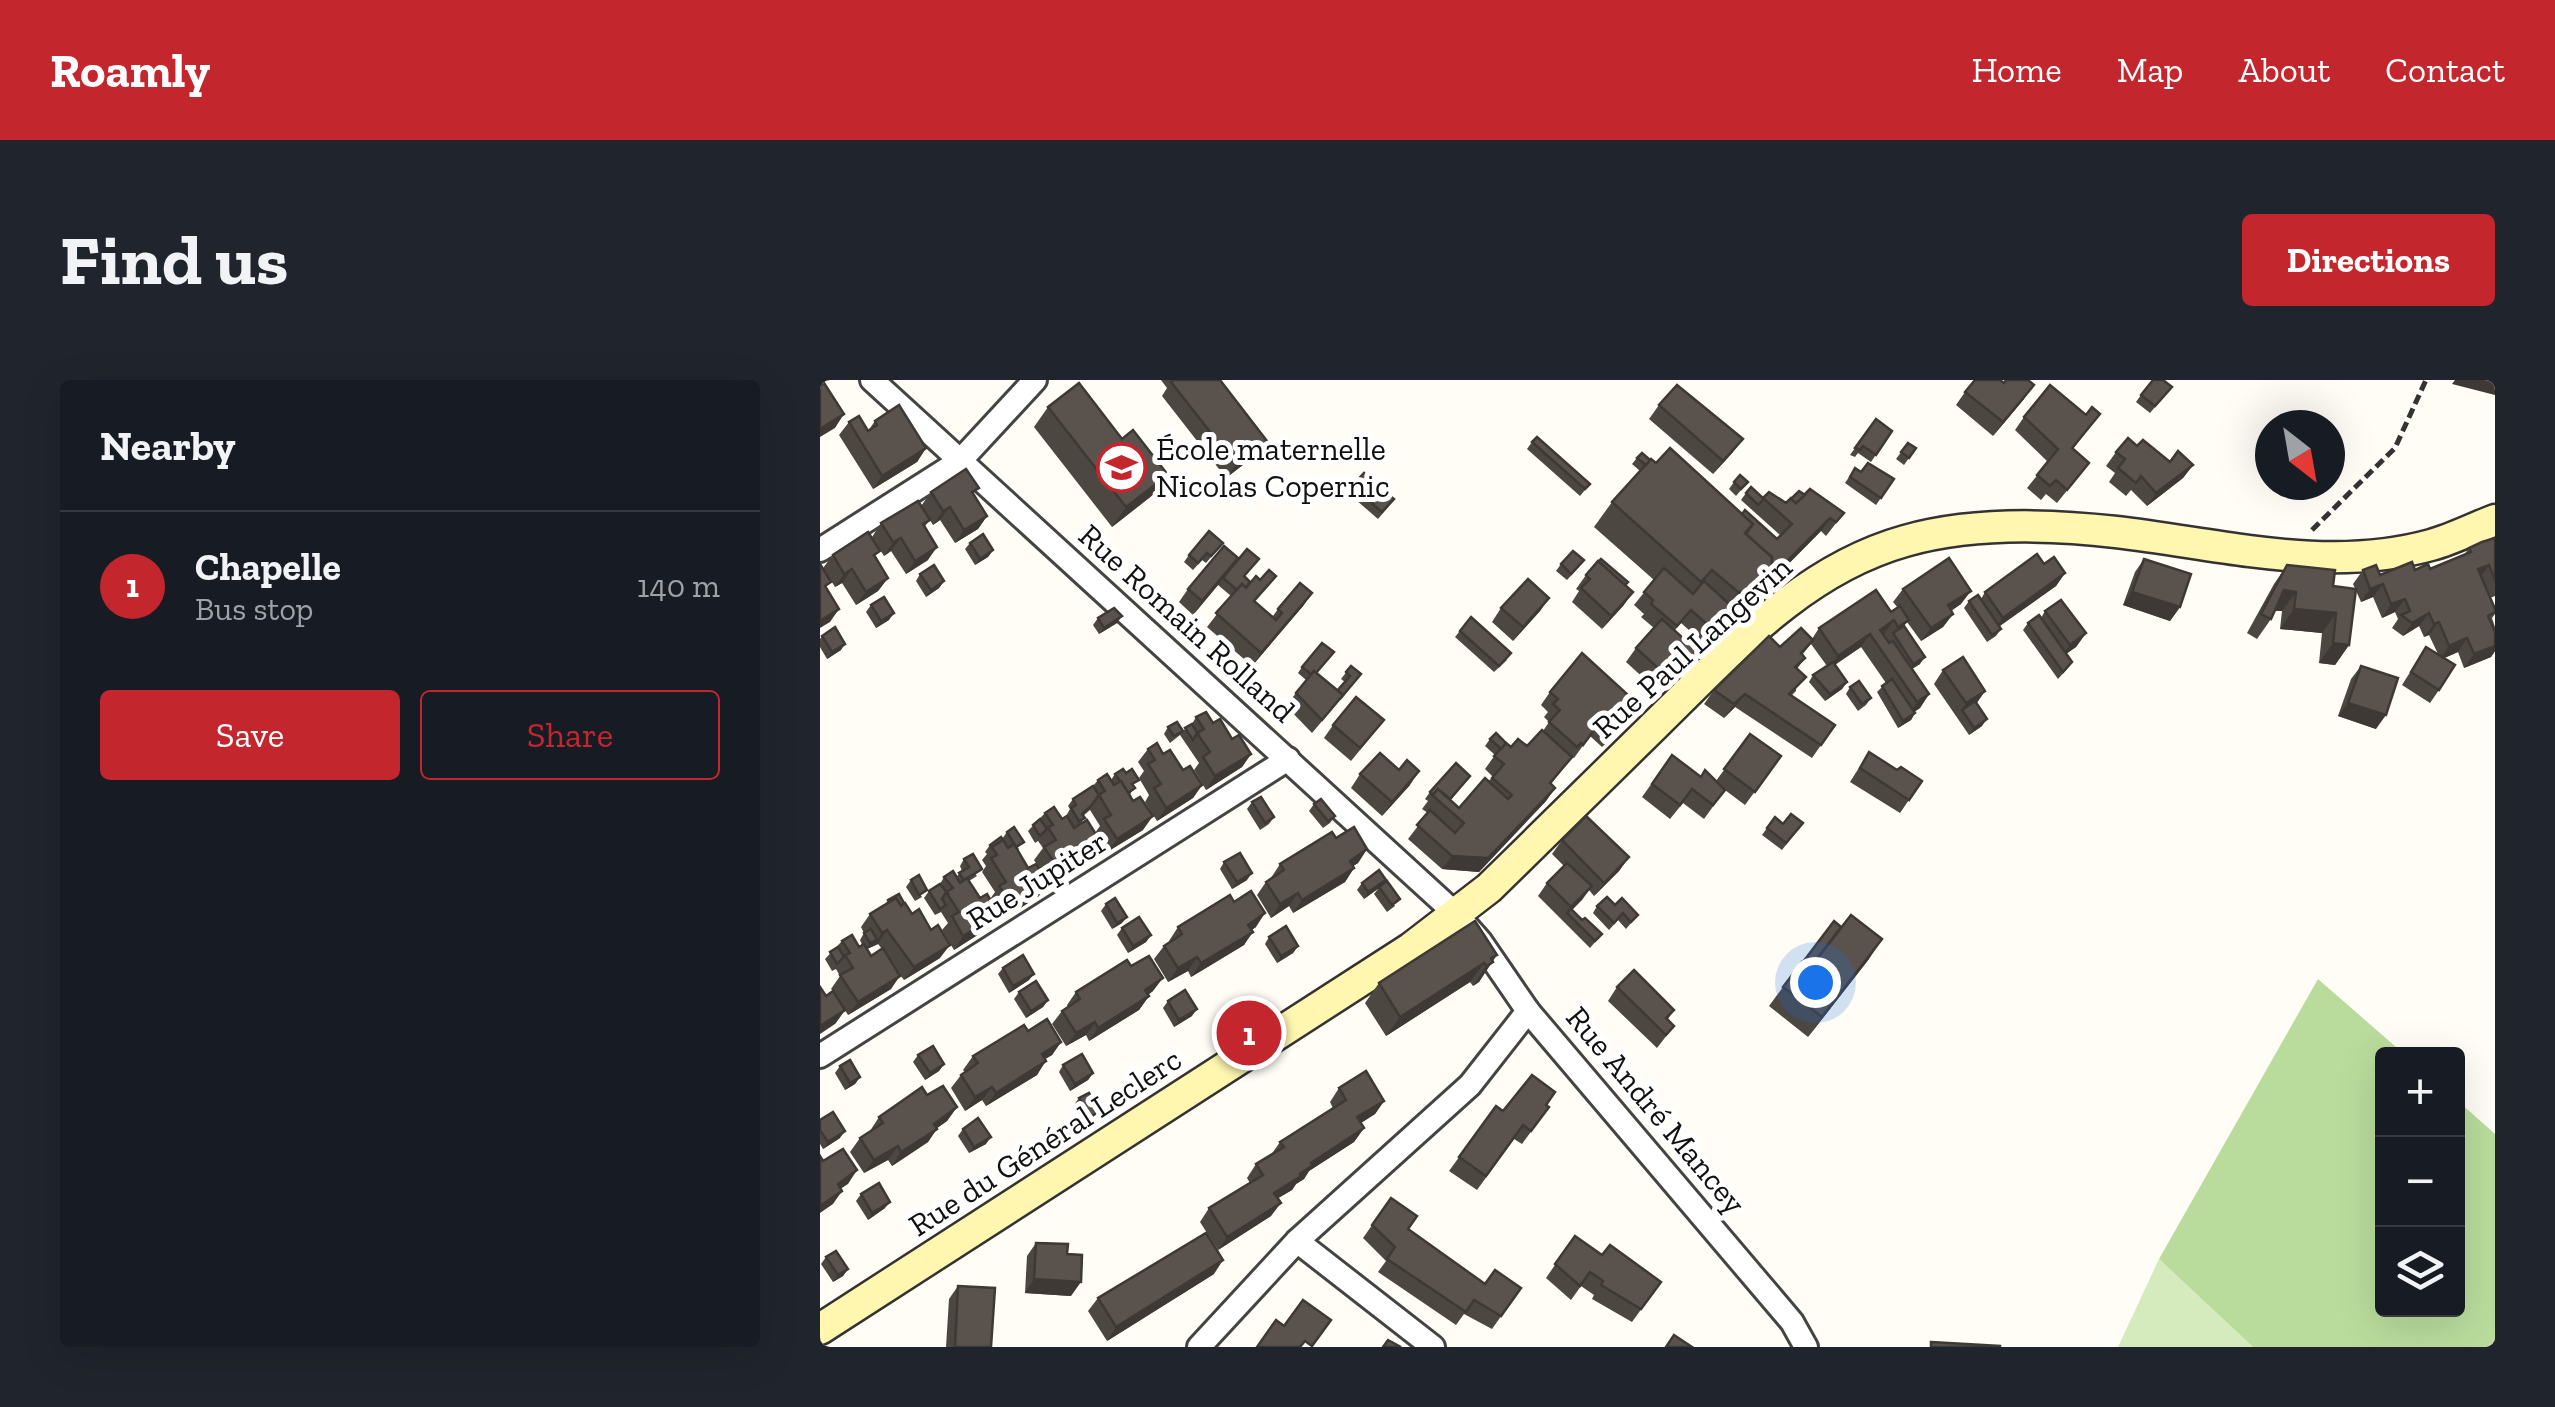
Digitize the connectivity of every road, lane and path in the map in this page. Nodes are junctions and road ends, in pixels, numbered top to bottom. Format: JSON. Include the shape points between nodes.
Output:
{"nodes":[{"id":1,"x":872,"y":380,"type":"edge"},
{"id":2,"x":1036,"y":380,"type":"edge"},
{"id":3,"x":2426,"y":380,"type":"edge"},
{"id":4,"x":960,"y":461,"type":"junction"},
{"id":5,"x":2495,"y":520,"type":"edge"},
{"id":6,"x":820,"y":550,"type":"edge"},
{"id":7,"x":2286,"y":556,"type":"junction"},
{"id":8,"x":1288,"y":758,"type":"junction"},
{"id":9,"x":1457,"y":915,"type":"junction"},
{"id":10,"x":1528,"y":1011,"type":"junction"},
{"id":11,"x":820,"y":1056,"type":"edge"},
{"id":12,"x":1297,"y":1242,"type":"junction"},
{"id":13,"x":820,"y":1329,"type":"edge"},
{"id":14,"x":1199,"y":1347,"type":"edge"},
{"id":15,"x":1432,"y":1347,"type":"edge"},
{"id":16,"x":1806,"y":1347,"type":"edge"}],
"edges":[{"from":1,"to":4,"type":"street","name":"Rue Romain Rolland"},
{"from":2,"to":4,"type":"street"},
{"from":3,"to":7,"type":"path","via":[[2395,448]]},
{"from":4,"to":6,"type":"street"},
{"from":4,"to":8,"type":"street","name":"Rue Romain Rolland"},
{"from":5,"to":7,"type":"street","name":"Rue Paul Langevin","via":[[2396,552]]},
{"from":7,"to":9,"type":"street","name":"Rue Paul Langevin","via":[[2114,532],[2019,527],[1956,530],[1861,557],[1823,576],[1748,634]]},
{"from":8,"to":9,"type":"street","name":"Rue Romain Rolland"},
{"from":8,"to":11,"type":"street","name":"Rue Jupiter"},
{"from":9,"to":10,"type":"street","name":"Rue André Mancey"},
{"from":9,"to":13,"type":"street","name":"Rue du Général Leclerc"},
{"from":10,"to":12,"type":"street","via":[[1470,1085]]},
{"from":10,"to":16,"type":"street","name":"Rue André Mancey","via":[[1792,1322]]},
{"from":12,"to":14,"type":"street"},
{"from":12,"to":15,"type":"street"}]}
